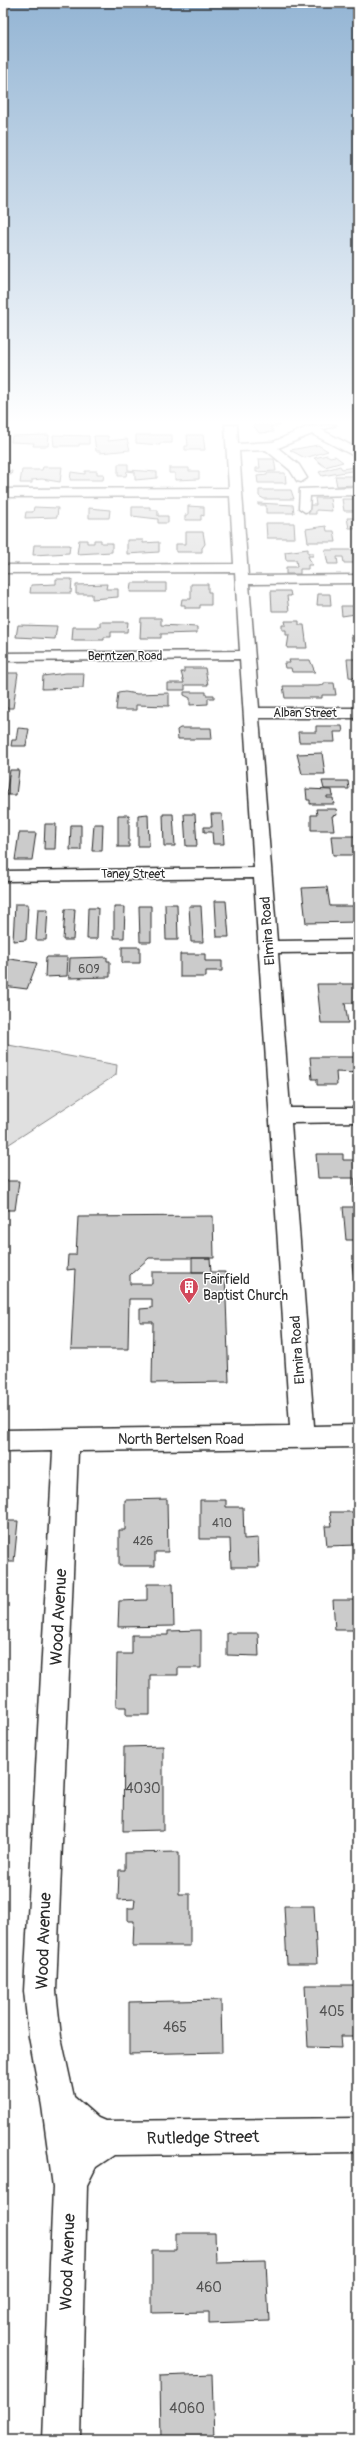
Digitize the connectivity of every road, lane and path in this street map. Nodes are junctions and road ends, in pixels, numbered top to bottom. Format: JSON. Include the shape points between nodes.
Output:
{"nodes":[{"id":1,"x":239,"y":539,"type":"edge"},
{"id":2,"x":3,"y":569,"type":"edge"},
{"id":3,"x":241,"y":574,"type":"junction"},
{"id":4,"x":358,"y":579,"type":"edge"},
{"id":5,"x":247,"y":655,"type":"junction"},
{"id":6,"x":3,"y":656,"type":"edge"},
{"id":7,"x":358,"y":712,"type":"edge"},
{"id":8,"x":251,"y":713,"type":"junction"},
{"id":9,"x":263,"y":873,"type":"junction"},
{"id":10,"x":3,"y":876,"type":"edge"},
{"id":11,"x":358,"y":946,"type":"edge"},
{"id":12,"x":268,"y":948,"type":"junction"},
{"id":13,"x":358,"y":1115,"type":"edge"},
{"id":14,"x":280,"y":1116,"type":"junction"},
{"id":15,"x":358,"y":1436,"type":"edge"},
{"id":16,"x":303,"y":1438,"type":"junction"},
{"id":17,"x":66,"y":1440,"type":"junction"},
{"id":18,"x":3,"y":1441,"type":"edge"},
{"id":19,"x":59,"y":2106,"type":"junction"},
{"id":20,"x":358,"y":2136,"type":"edge"},
{"id":21,"x":112,"y":2138,"type":"junction"},
{"id":22,"x":70,"y":2187,"type":"junction"},
{"id":23,"x":62,"y":2440,"type":"edge"}],
"edges":[{"from":1,"to":3,"type":"street","name":"Elmira Road"},
{"from":2,"to":3,"type":"street"},
{"from":3,"to":4,"type":"street"},
{"from":3,"to":5,"type":"street","name":"Elmira Road"},
{"from":5,"to":6,"type":"street","name":"Berntzen Road"},
{"from":5,"to":8,"type":"street","name":"Elmira Road"},
{"from":7,"to":8,"type":"street","name":"Alban Street"},
{"from":8,"to":9,"type":"street","name":"Elmira Road"},
{"from":9,"to":10,"type":"street","name":"Taney Street"},
{"from":9,"to":12,"type":"street","name":"Elmira Road"},
{"from":11,"to":12,"type":"street"},
{"from":12,"to":14,"type":"street","name":"Elmira Road"},
{"from":13,"to":14,"type":"street"},
{"from":14,"to":16,"type":"street","name":"Elmira Road"},
{"from":15,"to":16,"type":"street","name":"North Bertelsen Road"},
{"from":16,"to":17,"type":"street","name":"North Bertelsen Road"},
{"from":17,"to":18,"type":"street","name":"North Bertelsen Road"},
{"from":17,"to":19,"type":"street","name":"Wood Avenue","via":[[40,1991],[45,2037]]},
{"from":19,"to":21,"type":"street","name":"Rutledge Street","via":[[86,2130],[104,2138]]},
{"from":19,"to":22,"type":"street","name":"Wood Avenue"},
{"from":20,"to":21,"type":"street","name":"Rutledge Street"},
{"from":21,"to":22,"type":"street","via":[[87,2150],[75,2169]]},
{"from":22,"to":23,"type":"street","name":"Wood Avenue"}]}
